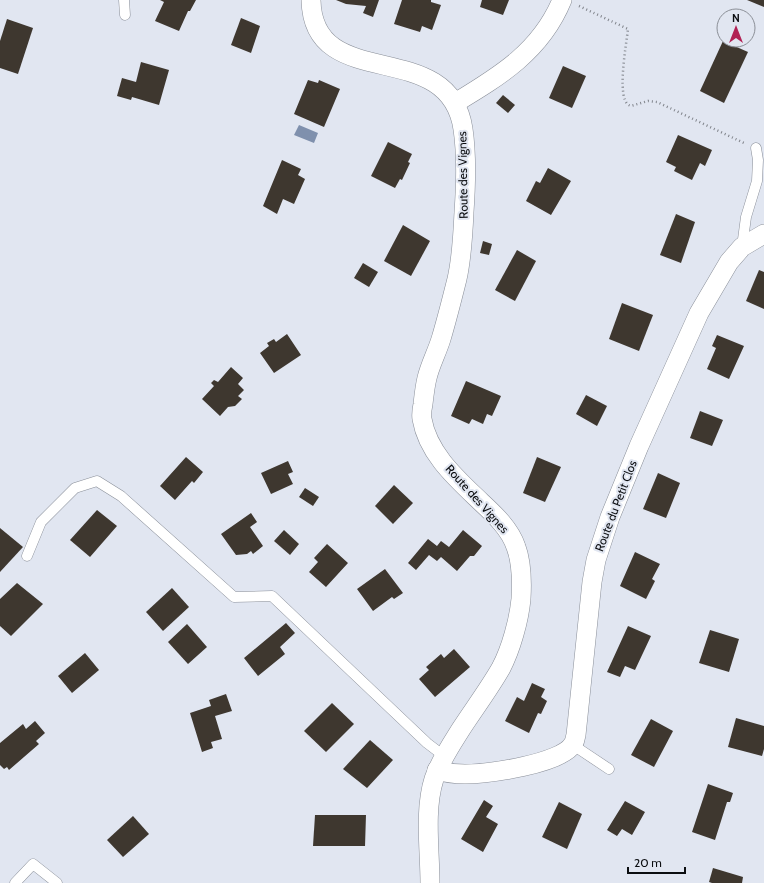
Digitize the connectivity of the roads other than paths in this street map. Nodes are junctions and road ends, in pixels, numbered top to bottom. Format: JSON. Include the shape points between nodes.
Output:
{"nodes":[{"id":1,"x":124,"y":0,"type":"edge"},
{"id":2,"x":311,"y":0,"type":"edge"},
{"id":3,"x":567,"y":2,"type":"edge"},
{"id":4,"x":125,"y":15,"type":"dead end"},
{"id":5,"x":455,"y":103,"type":"junction"},
{"id":6,"x":756,"y":148,"type":"road end"},
{"id":7,"x":764,"y":234,"type":"edge"},
{"id":8,"x":742,"y":247,"type":"junction"},
{"id":9,"x":27,"y":556,"type":"dead end"},
{"id":10,"x":573,"y":745,"type":"junction"},
{"id":11,"x":440,"y":763,"type":"junction"},
{"id":12,"x":609,"y":768,"type":"dead end"},
{"id":13,"x":15,"y":883,"type":"edge"},
{"id":14,"x":57,"y":883,"type":"edge"},
{"id":15,"x":430,"y":883,"type":"edge"}],
"edges":[{"from":1,"to":4,"type":"lane"},
{"from":2,"to":5,"type":"street","name":"Route des Vignes","via":[[318,30],[340,52],[427,78],[448,93]]},
{"from":3,"to":5,"type":"street","via":[[558,10],[542,36],[522,57],[500,75]]},
{"from":5,"to":11,"type":"street","name":"Route des Vignes","via":[[461,117],[464,141],[462,250],[444,326],[427,378],[421,417],[436,453],[507,530],[516,546],[521,582],[520,601],[509,649],[500,669]]},
{"from":6,"to":8,"type":"lane","via":[[757,182],[746,217]]},
{"from":7,"to":8,"type":"street","name":"Route du Petit Clos"},
{"from":8,"to":10,"type":"street","name":"Route du Petit Clos","via":[[729,262],[700,314],[639,446],[602,540],[591,589]]},
{"from":9,"to":11,"type":"lane","via":[[41,522],[75,488],[97,481],[121,496],[234,597],[272,596],[427,744]]},
{"from":10,"to":11,"type":"street","via":[[544,761],[493,772],[450,773]]},
{"from":10,"to":12,"type":"lane"},
{"from":11,"to":15,"type":"street","name":"Route des Vignes","via":[[430,796]]},
{"from":13,"to":14,"type":"lane","via":[[33,864]]}]}
